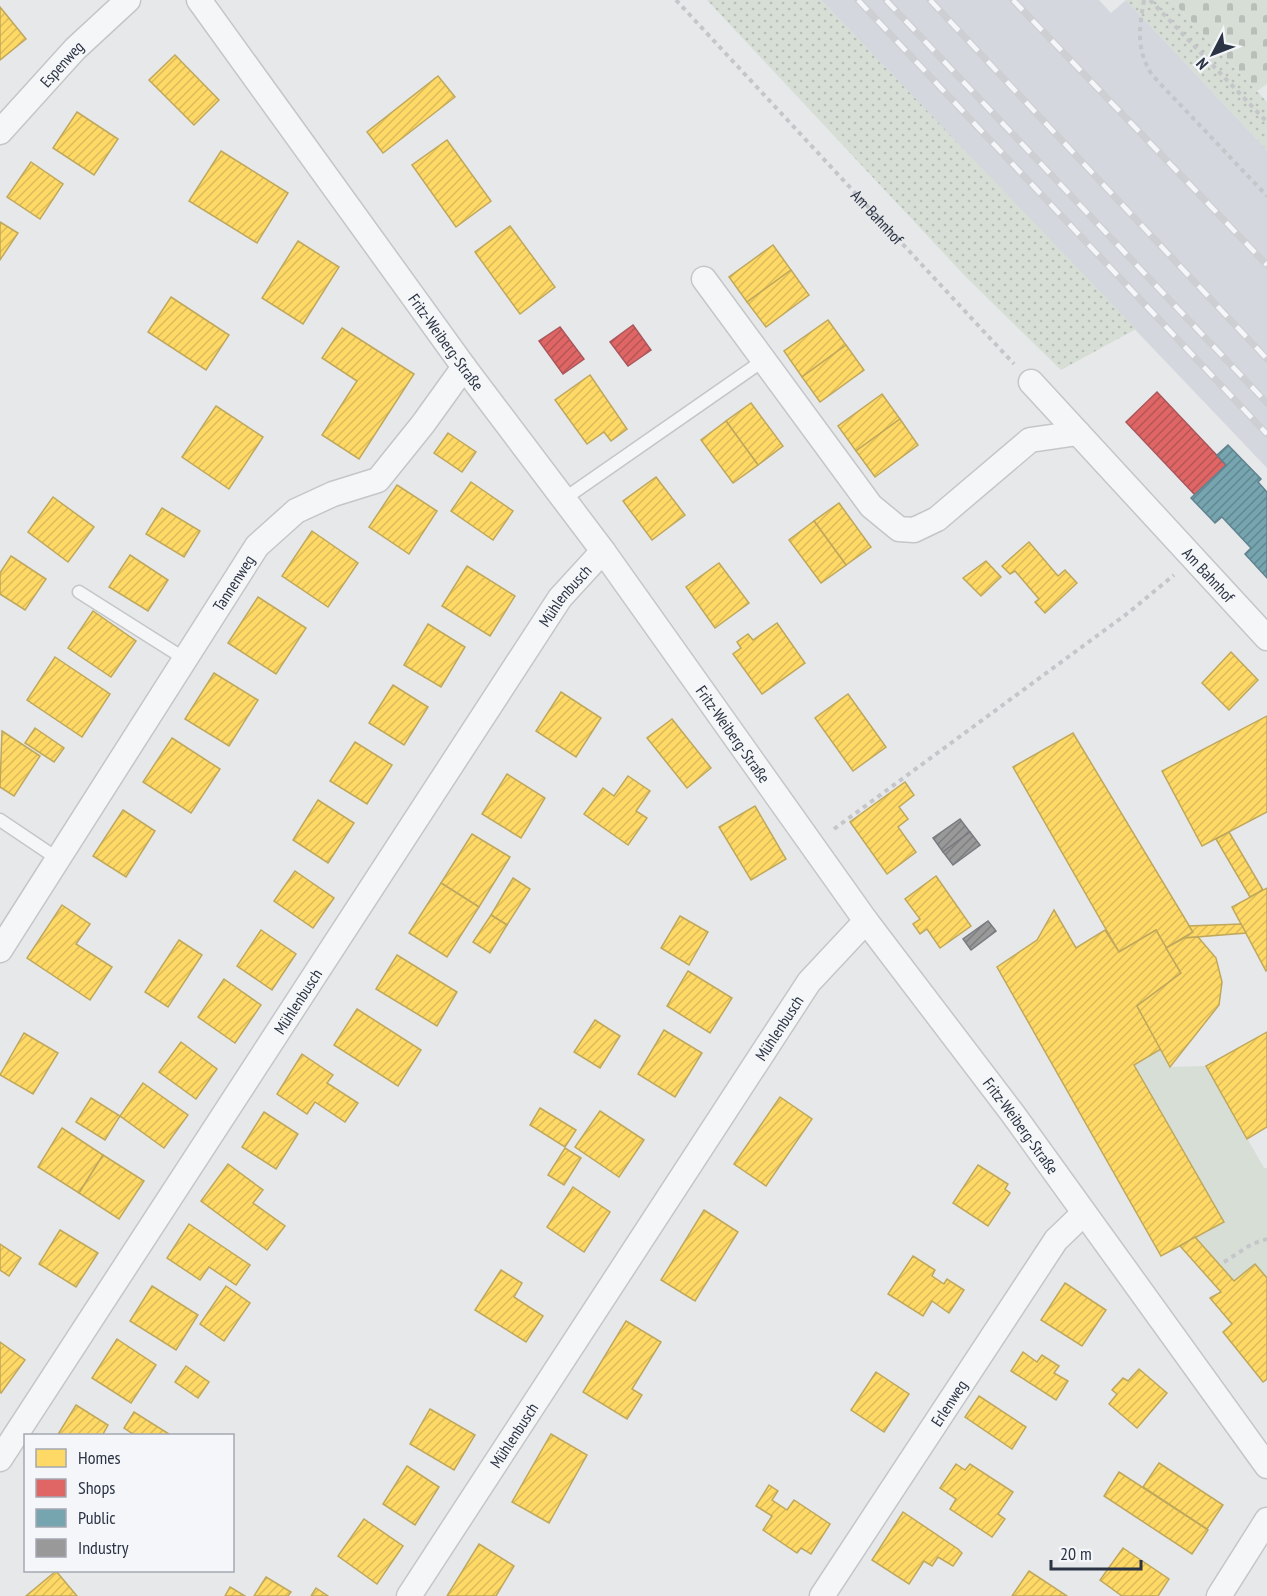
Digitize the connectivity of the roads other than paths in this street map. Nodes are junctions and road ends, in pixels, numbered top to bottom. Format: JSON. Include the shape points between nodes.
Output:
{"nodes":[{"id":1,"x":128,"y":0,"type":"edge"},
{"id":2,"x":199,"y":0,"type":"edge"},
{"id":3,"x":0,"y":132,"type":"edge"},
{"id":4,"x":704,"y":279,"type":"dead end"},
{"id":5,"x":764,"y":360,"type":"junction"},
{"id":6,"x":464,"y":367,"type":"junction"},
{"id":7,"x":1031,"y":382,"type":"road end"},
{"id":8,"x":1078,"y":433,"type":"junction"},
{"id":9,"x":564,"y":499,"type":"junction"},
{"id":10,"x":603,"y":551,"type":"junction"},
{"id":11,"x":80,"y":592,"type":"dead end"},
{"id":12,"x":1267,"y":638,"type":"edge"},
{"id":13,"x":185,"y":659,"type":"junction"},
{"id":14,"x":0,"y":820,"type":"edge"},
{"id":15,"x":58,"y":859,"type":"junction"},
{"id":16,"x":866,"y":921,"type":"junction"},
{"id":17,"x":0,"y":950,"type":"edge"},
{"id":18,"x":1083,"y":1214,"type":"junction"},
{"id":19,"x":0,"y":1459,"type":"edge"},
{"id":20,"x":1267,"y":1466,"type":"edge"},
{"id":21,"x":1267,"y":1520,"type":"edge"},
{"id":22,"x":409,"y":1596,"type":"edge"},
{"id":23,"x":822,"y":1596,"type":"edge"},
{"id":24,"x":1219,"y":1596,"type":"edge"}],
"edges":[{"from":1,"to":3,"type":"street","name":"Espenweg","via":[[75,49]]},
{"from":2,"to":6,"type":"street","name":"Fritz-Weiberg-Straße"},
{"from":4,"to":5,"type":"street"},
{"from":5,"to":8,"type":"street","via":[[871,506],[899,529],[914,530],[937,519],[1030,440]]},
{"from":5,"to":9,"type":"lane"},
{"from":6,"to":9,"type":"street","name":"Fritz-Weiberg-Straße"},
{"from":6,"to":13,"type":"street","name":"Tannenweg","via":[[378,480],[296,511],[257,546]]},
{"from":7,"to":8,"type":"street","name":"Am Bahnhof"},
{"from":8,"to":12,"type":"street","name":"Am Bahnhof"},
{"from":9,"to":10,"type":"street","name":"Fritz-Weiberg-Straße"},
{"from":10,"to":16,"type":"street","name":"Fritz-Weiberg-Straße"},
{"from":10,"to":19,"type":"street","name":"Mühlenbusch","via":[[560,598]]},
{"from":11,"to":13,"type":"lane"},
{"from":13,"to":15,"type":"street","name":"Tannenweg"},
{"from":14,"to":15,"type":"lane"},
{"from":15,"to":17,"type":"street","name":"Tannenweg"},
{"from":16,"to":18,"type":"street","name":"Fritz-Weiberg-Straße","via":[[979,1068]]},
{"from":16,"to":22,"type":"street","name":"Mühlenbusch","via":[[809,982]]},
{"from":18,"to":20,"type":"street","name":"Fritz-Weiberg-Straße"},
{"from":18,"to":23,"type":"street","name":"Erlenweg","via":[[1056,1240]]},
{"from":21,"to":24,"type":"street"}]}
